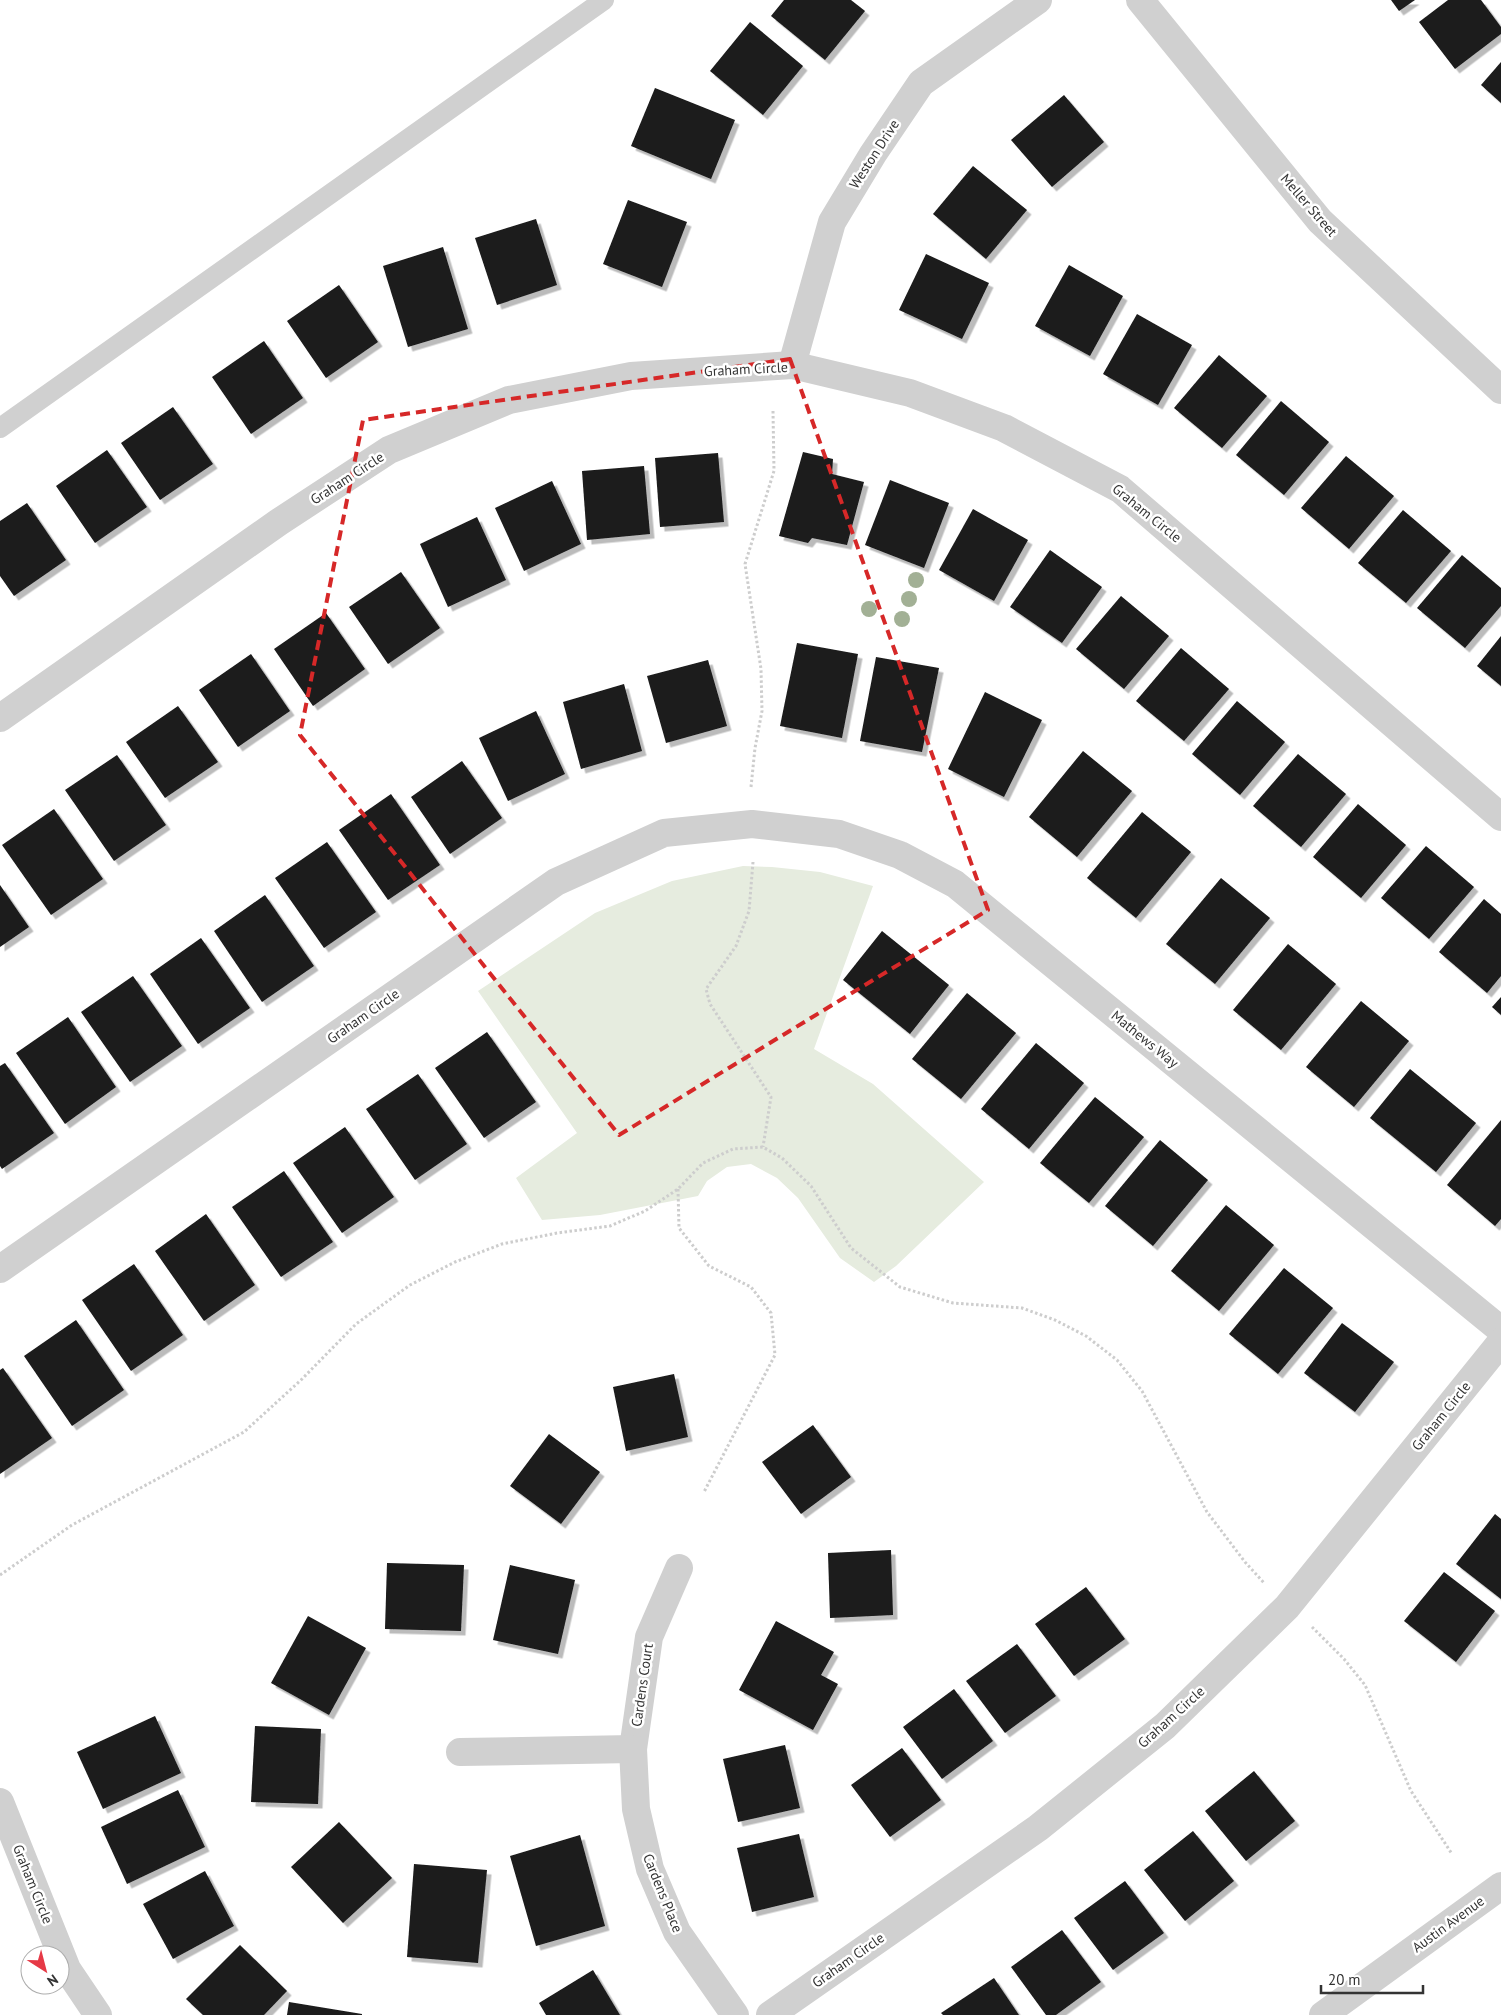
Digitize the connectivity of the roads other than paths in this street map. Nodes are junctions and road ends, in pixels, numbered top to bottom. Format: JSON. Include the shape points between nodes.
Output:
{"nodes":[{"id":1,"x":604,"y":0,"type":"edge"},
{"id":2,"x":1038,"y":0,"type":"edge"},
{"id":3,"x":1140,"y":0,"type":"edge"},
{"id":4,"x":792,"y":365,"type":"junction"},
{"id":5,"x":1501,"y":390,"type":"edge"},
{"id":6,"x":0,"y":428,"type":"edge"},
{"id":7,"x":0,"y":718,"type":"edge"},
{"id":8,"x":1501,"y":817,"type":"edge"},
{"id":9,"x":752,"y":824,"type":"joint"},
{"id":10,"x":0,"y":1269,"type":"edge"},
{"id":11,"x":1501,"y":1330,"type":"edge"},
{"id":12,"x":1501,"y":1342,"type":"edge"},
{"id":13,"x":679,"y":1568,"type":"dead end"},
{"id":14,"x":633,"y":1749,"type":"junction"},
{"id":15,"x":460,"y":1752,"type":"dead end"},
{"id":16,"x":0,"y":1802,"type":"edge"},
{"id":17,"x":1501,"y":1886,"type":"edge"},
{"id":18,"x":98,"y":2015,"type":"edge"},
{"id":19,"x":735,"y":2015,"type":"edge"},
{"id":20,"x":770,"y":2015,"type":"edge"},
{"id":21,"x":1323,"y":2015,"type":"edge"}],
"edges":[{"from":1,"to":6,"type":"lane"},
{"from":2,"to":4,"type":"street","name":"Weston Drive","via":[[921,83],[873,154],[832,222]]},
{"from":3,"to":5,"type":"street","name":"Meller Street","via":[[1320,221]]},
{"from":4,"to":7,"type":"street","name":"Graham Circle","via":[[631,376],[509,400],[389,450],[279,522]]},
{"from":4,"to":8,"type":"street","name":"Graham Circle","via":[[910,393],[1004,428],[1120,489]]},
{"from":9,"to":10,"type":"street","name":"Graham Circle","via":[[664,833],[556,882]]},
{"from":9,"to":11,"type":"street","name":"Mathews Way","via":[[839,834],[900,855],[955,884]]},
{"from":12,"to":20,"type":"street","name":"Graham Circle","via":[[1287,1607],[1165,1726],[1038,1828]]},
{"from":13,"to":14,"type":"street","name":"Cardens Court","via":[[648,1636]]},
{"from":14,"to":15,"type":"street"},
{"from":14,"to":19,"type":"street","name":"Cardens Place","via":[[636,1810],[650,1869],[677,1932]]},
{"from":16,"to":18,"type":"street","name":"Graham Circle","via":[[67,1970]]},
{"from":17,"to":21,"type":"street","name":"Austin Avenue"}]}
